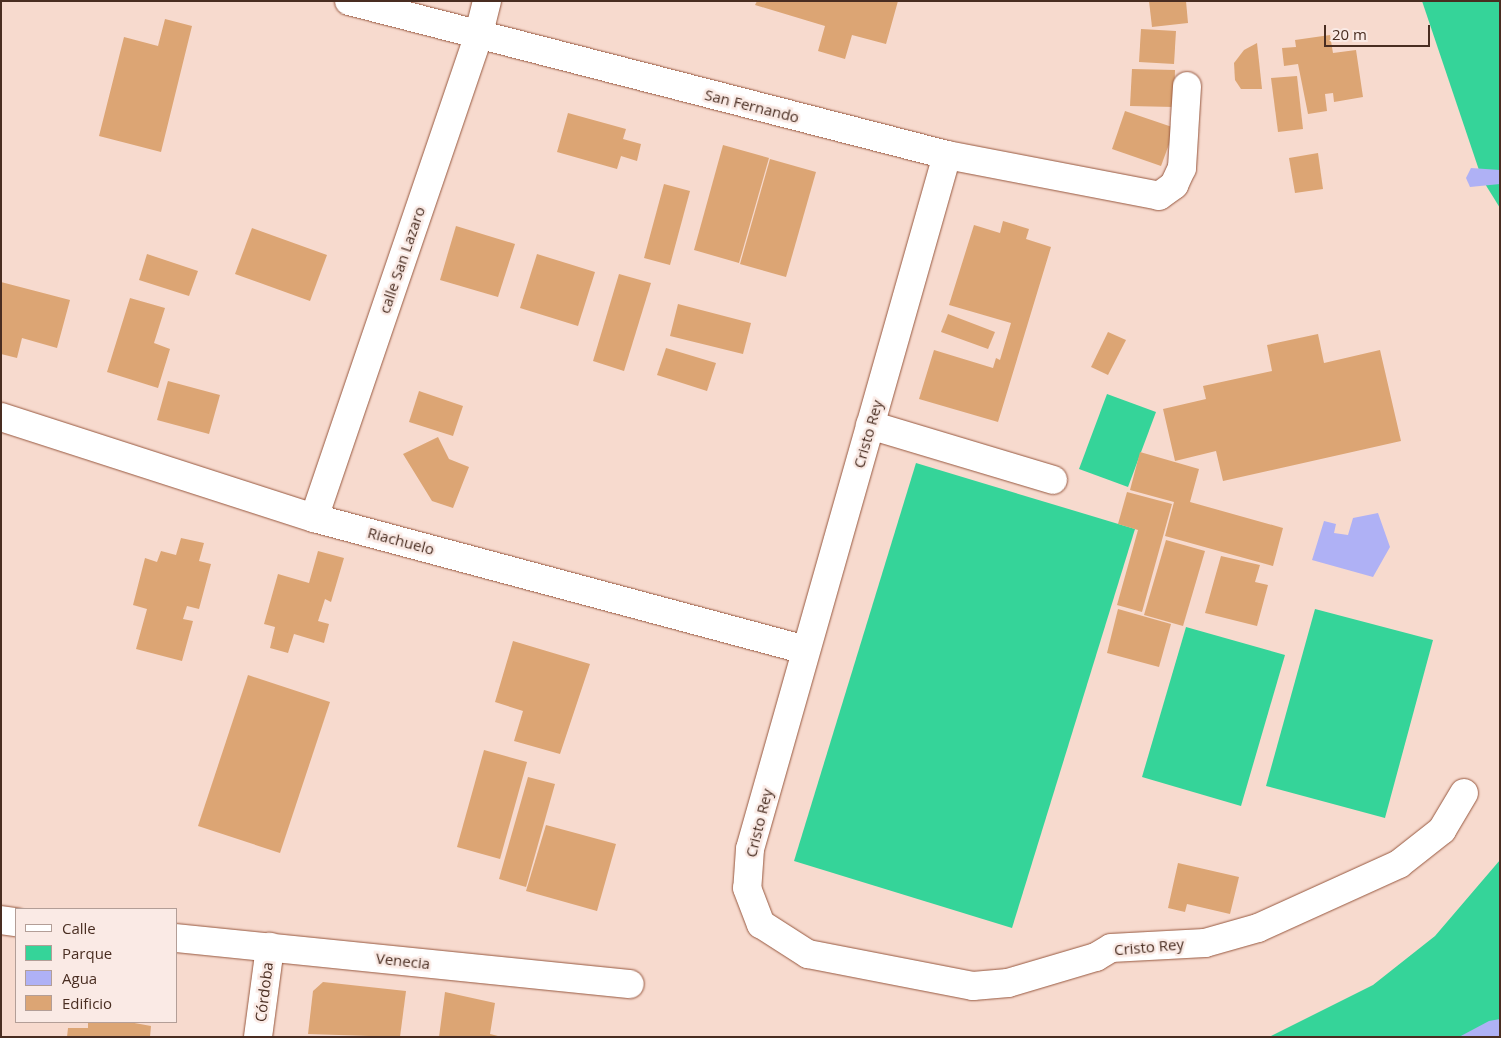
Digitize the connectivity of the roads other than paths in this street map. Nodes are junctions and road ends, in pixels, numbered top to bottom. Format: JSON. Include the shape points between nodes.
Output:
{"nodes":[{"id":1,"x":348,"y":1,"type":"edge"},
{"id":2,"x":487,"y":1,"type":"edge"},
{"id":3,"x":478,"y":37,"type":"junction"},
{"id":4,"x":1187,"y":86,"type":"dead end"},
{"id":5,"x":948,"y":155,"type":"junction"},
{"id":6,"x":1,"y":416,"type":"edge"},
{"id":7,"x":870,"y":425,"type":"junction"},
{"id":8,"x":1053,"y":480,"type":"dead end"},
{"id":9,"x":314,"y":518,"type":"junction"},
{"id":10,"x":806,"y":650,"type":"junction"},
{"id":11,"x":1464,"y":793,"type":"dead end"},
{"id":12,"x":1,"y":920,"type":"edge"},
{"id":13,"x":15,"y":922,"type":"edge"},
{"id":14,"x":178,"y":938,"type":"edge"},
{"id":15,"x":270,"y":947,"type":"junction"},
{"id":16,"x":630,"y":984,"type":"dead end"},
{"id":17,"x":258,"y":1037,"type":"edge"}],
"edges":[{"from":1,"to":3,"type":"street","name":"San Fernando"},
{"from":2,"to":3,"type":"street","name":"calle San Lazaro"},
{"from":3,"to":5,"type":"street","name":"San Fernando"},
{"from":3,"to":9,"type":"street","name":"calle San Lazaro"},
{"from":4,"to":5,"type":"street","name":"San Fernando","via":[[1182,168],[1174,185],[1159,196]]},
{"from":5,"to":7,"type":"street","name":"Cristo Rey"},
{"from":6,"to":9,"type":"street","name":"Riachuelo"},
{"from":7,"to":8,"type":"street"},
{"from":7,"to":10,"type":"street","name":"Cristo Rey"},
{"from":9,"to":10,"type":"street","name":"Riachuelo"},
{"from":10,"to":11,"type":"street","name":"Cristo Rey","via":[[750,849],[747,888],[761,924],[808,954],[973,986],[1008,983],[1039,975],[1096,957],[1111,948],[1205,943],[1258,928],[1399,864],[1442,830]]},
{"from":12,"to":13,"type":"street"},
{"from":14,"to":15,"type":"street","name":"Venecia"},
{"from":15,"to":16,"type":"street","name":"Venecia"},
{"from":15,"to":17,"type":"street","name":"Córdoba"}]}
